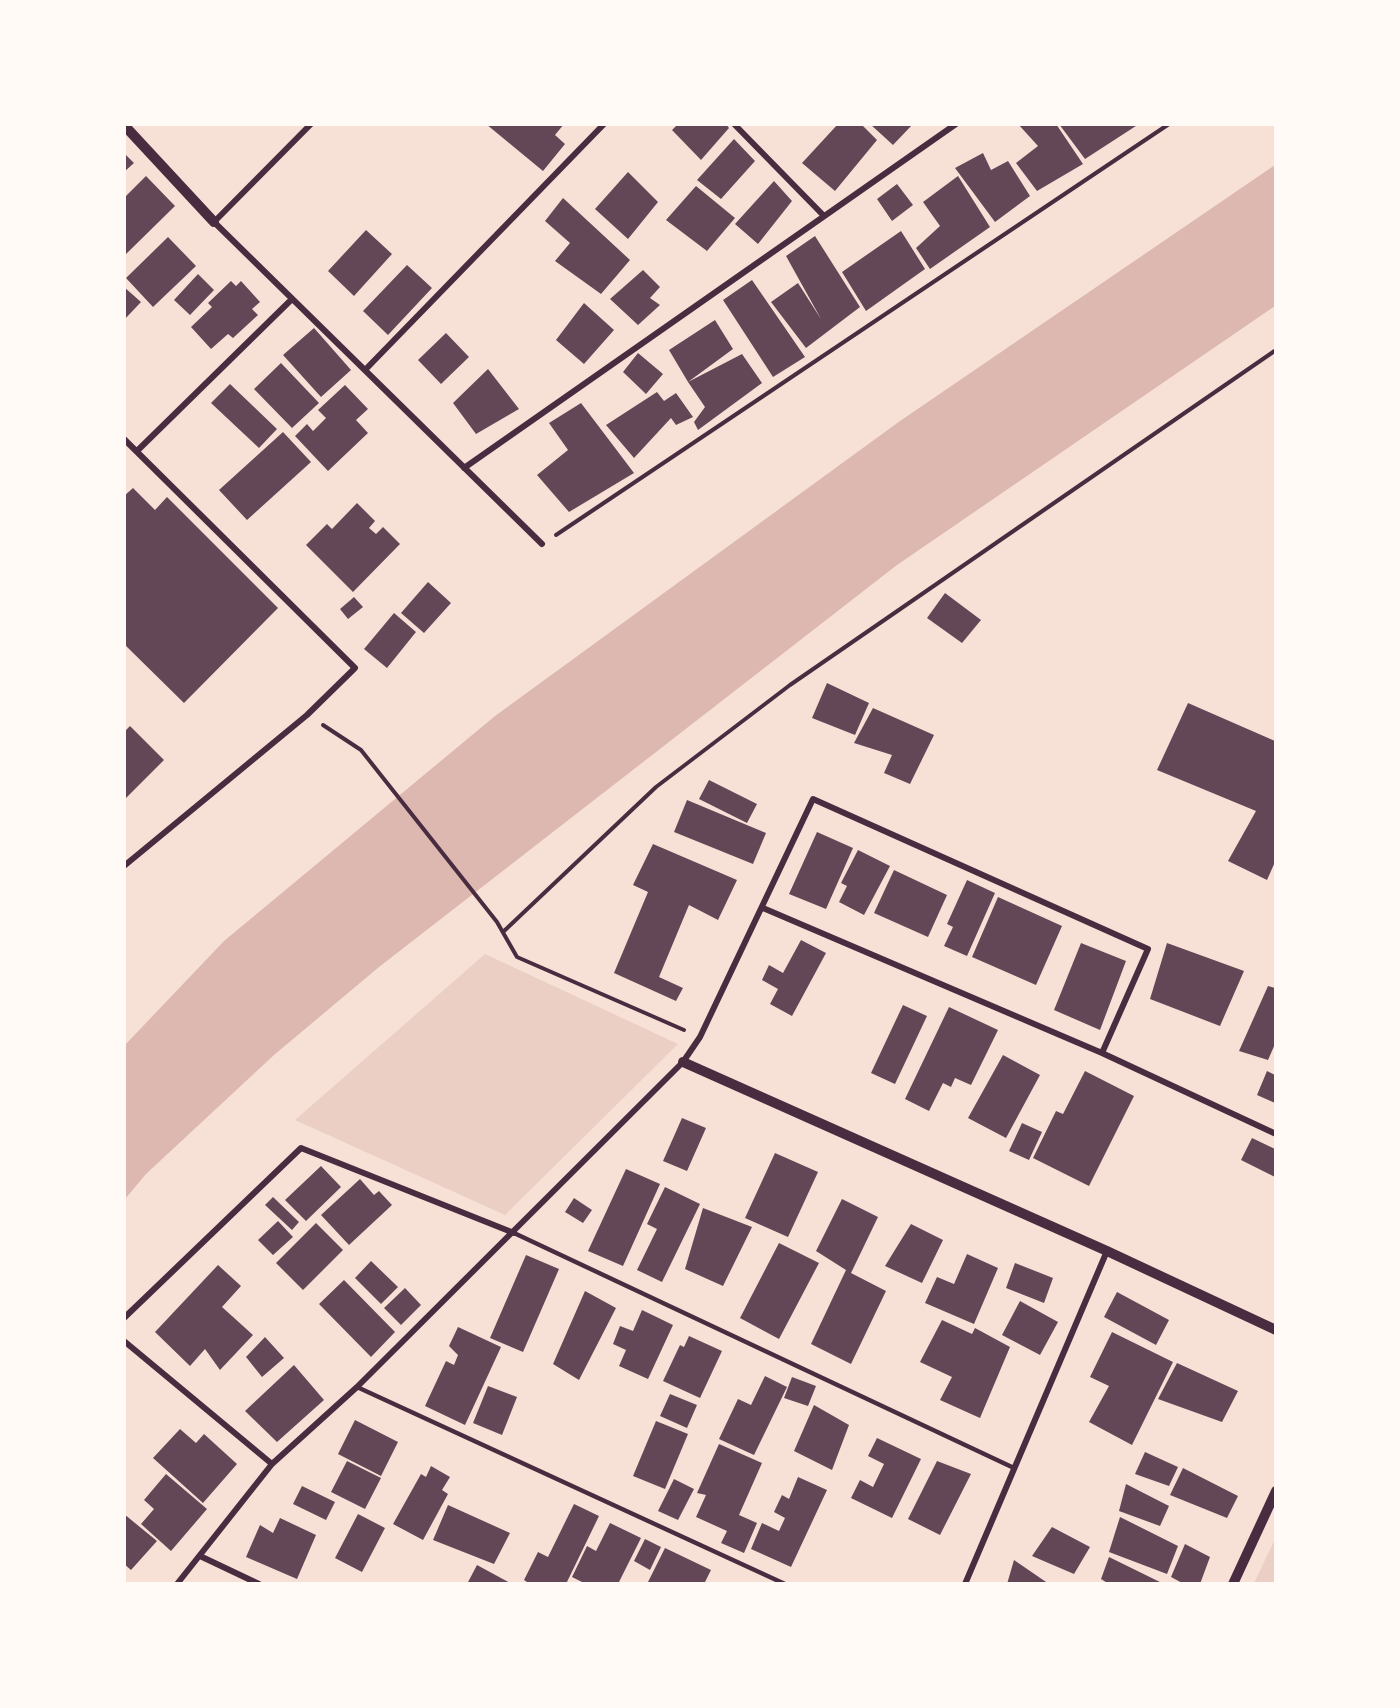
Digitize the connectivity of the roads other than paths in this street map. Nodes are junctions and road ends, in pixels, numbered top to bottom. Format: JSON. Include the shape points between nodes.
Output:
{"nodes":[{"id":1,"x":310,"y":124,"type":"edge"},
{"id":2,"x":604,"y":124,"type":"edge"},
{"id":3,"x":734,"y":124,"type":"edge"},
{"id":4,"x":942,"y":124,"type":"edge"},
{"id":5,"x":956,"y":124,"type":"edge"},
{"id":6,"x":124,"y":125,"type":"edge"},
{"id":7,"x":948,"y":130,"type":"junction"},
{"id":8,"x":824,"y":216,"type":"junction"},
{"id":9,"x":214,"y":222,"type":"junction"},
{"id":10,"x":292,"y":299,"type":"junction"},
{"id":11,"x":365,"y":369,"type":"junction"},
{"id":12,"x":124,"y":439,"type":"edge"},
{"id":13,"x":137,"y":451,"type":"junction"},
{"id":14,"x":464,"y":468,"type":"junction"},
{"id":15,"x":542,"y":544,"type":"road end"},
{"id":16,"x":124,"y":866,"type":"edge"},
{"id":17,"x":763,"y":908,"type":"junction"},
{"id":18,"x":1102,"y":1053,"type":"junction"},
{"id":19,"x":683,"y":1062,"type":"junction"},
{"id":20,"x":1275,"y":1134,"type":"edge"},
{"id":21,"x":514,"y":1233,"type":"junction"},
{"id":22,"x":1107,"y":1251,"type":"junction"},
{"id":23,"x":124,"y":1318,"type":"edge"},
{"id":24,"x":1275,"y":1330,"type":"edge"},
{"id":25,"x":124,"y":1341,"type":"edge"},
{"id":26,"x":357,"y":1387,"type":"junction"},
{"id":27,"x":272,"y":1464,"type":"junction"},
{"id":28,"x":1014,"y":1468,"type":"junction"},
{"id":29,"x":1275,"y":1491,"type":"edge"},
{"id":30,"x":200,"y":1556,"type":"junction"},
{"id":31,"x":177,"y":1584,"type":"edge"},
{"id":32,"x":259,"y":1584,"type":"edge"},
{"id":33,"x":785,"y":1584,"type":"edge"},
{"id":34,"x":965,"y":1584,"type":"edge"},
{"id":35,"x":1233,"y":1584,"type":"edge"}],
"edges":[{"from":1,"to":9,"type":"street"},
{"from":2,"to":11,"type":"street"},
{"from":3,"to":8,"type":"street"},
{"from":4,"to":7,"type":"street"},
{"from":5,"to":7,"type":"street"},
{"from":6,"to":9,"type":"street"},
{"from":7,"to":8,"type":"street"},
{"from":8,"to":14,"type":"street"},
{"from":9,"to":10,"type":"street"},
{"from":10,"to":11,"type":"street"},
{"from":10,"to":13,"type":"street"},
{"from":11,"to":14,"type":"street"},
{"from":12,"to":13,"type":"street"},
{"from":13,"to":16,"type":"street","via":[[355,668],[307,715]]},
{"from":14,"to":15,"type":"street"},
{"from":17,"to":18,"type":"street"},
{"from":17,"to":18,"type":"street","via":[[813,800],[1148,949]]},
{"from":17,"to":19,"type":"street","via":[[700,1037]]},
{"from":18,"to":20,"type":"street"},
{"from":19,"to":21,"type":"street"},
{"from":19,"to":22,"type":"street"},
{"from":21,"to":23,"type":"street","via":[[301,1148]]},
{"from":21,"to":26,"type":"street"},
{"from":21,"to":28,"type":"lane"},
{"from":22,"to":24,"type":"street"},
{"from":22,"to":28,"type":"street"},
{"from":25,"to":27,"type":"street"},
{"from":26,"to":27,"type":"street"},
{"from":26,"to":33,"type":"lane"},
{"from":27,"to":30,"type":"street"},
{"from":28,"to":34,"type":"street"},
{"from":29,"to":35,"type":"street"},
{"from":30,"to":31,"type":"street"},
{"from":30,"to":32,"type":"street"}]}
